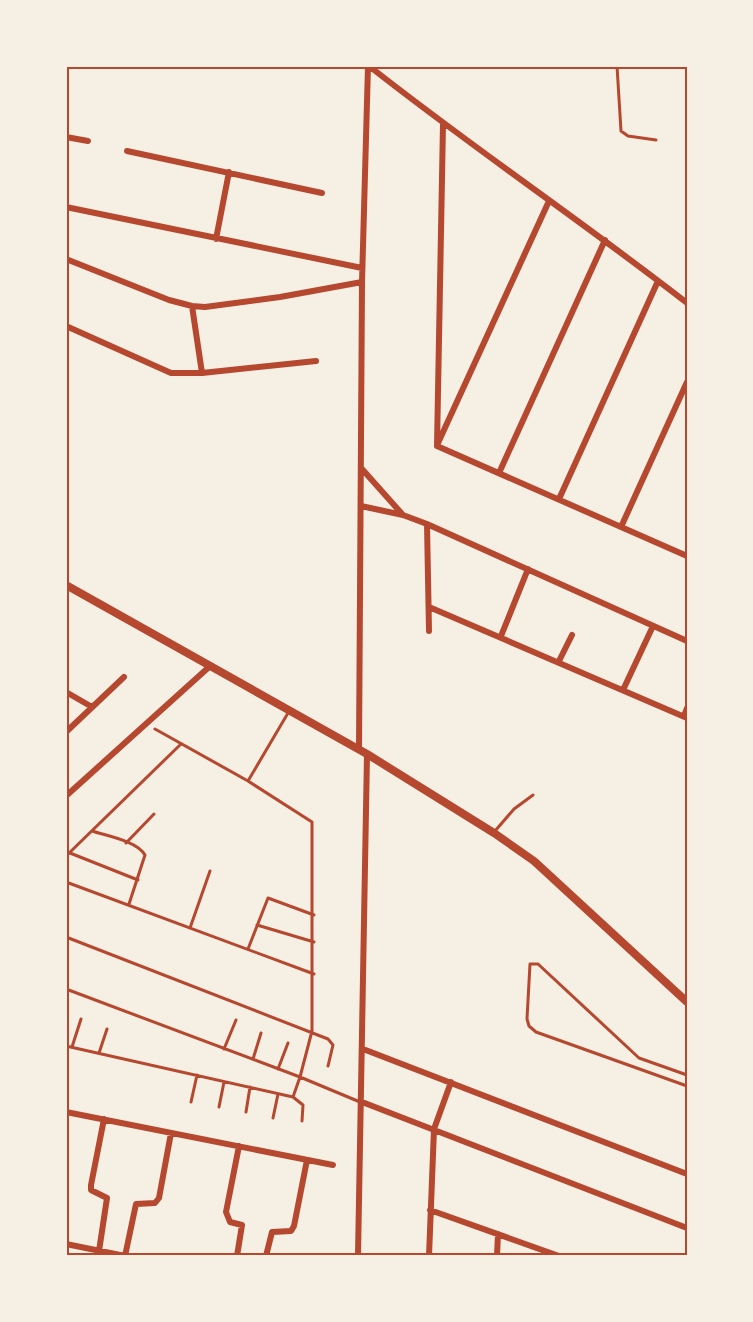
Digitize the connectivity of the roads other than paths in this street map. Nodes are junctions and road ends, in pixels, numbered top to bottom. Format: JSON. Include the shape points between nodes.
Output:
{"nodes":[{"id":1,"x":369,"y":66,"type":"edge"},
{"id":2,"x":617,"y":66,"type":"edge"},
{"id":3,"x":443,"y":124,"type":"junction"},
{"id":4,"x":66,"y":137,"type":"edge"},
{"id":5,"x":656,"y":140,"type":"dead end"},
{"id":6,"x":87,"y":141,"type":"dead end"},
{"id":7,"x":126,"y":151,"type":"dead end"},
{"id":8,"x":229,"y":172,"type":"junction"},
{"id":9,"x":322,"y":194,"type":"dead end"},
{"id":10,"x":549,"y":201,"type":"junction"},
{"id":11,"x":66,"y":207,"type":"edge"},
{"id":12,"x":216,"y":239,"type":"junction"},
{"id":13,"x":605,"y":240,"type":"junction"},
{"id":14,"x":66,"y":259,"type":"edge"},
{"id":15,"x":362,"y":268,"type":"junction"},
{"id":16,"x":658,"y":281,"type":"junction"},
{"id":17,"x":362,"y":282,"type":"junction"},
{"id":18,"x":687,"y":303,"type":"edge"},
{"id":19,"x":192,"y":306,"type":"junction"},
{"id":20,"x":66,"y":326,"type":"edge"},
{"id":21,"x":316,"y":361,"type":"dead end"},
{"id":22,"x":202,"y":373,"type":"junction"},
{"id":23,"x":687,"y":382,"type":"edge"},
{"id":24,"x":437,"y":446,"type":"junction"},
{"id":25,"x":362,"y":469,"type":"junction"},
{"id":26,"x":499,"y":473,"type":"junction"},
{"id":27,"x":559,"y":499,"type":"junction"},
{"id":28,"x":361,"y":506,"type":"junction"},
{"id":29,"x":403,"y":515,"type":"junction"},
{"id":30,"x":427,"y":524,"type":"junction"},
{"id":31,"x":621,"y":527,"type":"junction"},
{"id":32,"x":687,"y":556,"type":"edge"},
{"id":33,"x":528,"y":568,"type":"junction"},
{"id":34,"x":66,"y":585,"type":"edge"},
{"id":35,"x":429,"y":607,"type":"junction"},
{"id":36,"x":653,"y":626,"type":"junction"},
{"id":37,"x":429,"y":631,"type":"dead end"},
{"id":38,"x":572,"y":635,"type":"dead end"},
{"id":39,"x":501,"y":636,"type":"junction"},
{"id":40,"x":687,"y":641,"type":"edge"},
{"id":41,"x":559,"y":661,"type":"junction"},
{"id":42,"x":209,"y":667,"type":"junction"},
{"id":43,"x":124,"y":677,"type":"dead end"},
{"id":44,"x":623,"y":690,"type":"junction"},
{"id":45,"x":66,"y":692,"type":"edge"},
{"id":46,"x":92,"y":707,"type":"junction"},
{"id":47,"x":687,"y":708,"type":"edge"},
{"id":48,"x":289,"y":711,"type":"junction"},
{"id":49,"x":685,"y":717,"type":"edge"},
{"id":50,"x":155,"y":729,"type":"dead end"},
{"id":51,"x":66,"y":732,"type":"edge"},
{"id":52,"x":181,"y":744,"type":"junction"},
{"id":53,"x":363,"y":752,"type":"junction"},
{"id":54,"x":248,"y":781,"type":"junction"},
{"id":55,"x":533,"y":795,"type":"dead end"},
{"id":56,"x":66,"y":796,"type":"edge"},
{"id":57,"x":154,"y":814,"type":"dead end"},
{"id":58,"x":92,"y":831,"type":"junction"},
{"id":59,"x":494,"y":832,"type":"junction"},
{"id":60,"x":126,"y":843,"type":"junction"},
{"id":61,"x":70,"y":853,"type":"junction"},
{"id":62,"x":66,"y":856,"type":"edge"},
{"id":63,"x":210,"y":871,"type":"dead end"},
{"id":64,"x":138,"y":880,"type":"junction"},
{"id":65,"x":66,"y":882,"type":"edge"},
{"id":66,"x":129,"y":905,"type":"junction"},
{"id":67,"x":314,"y":915,"type":"junction"},
{"id":68,"x":257,"y":925,"type":"junction"},
{"id":69,"x":190,"y":928,"type":"junction"},
{"id":70,"x":66,"y":937,"type":"edge"},
{"id":71,"x":314,"y":942,"type":"junction"},
{"id":72,"x":248,"y":949,"type":"junction"},
{"id":73,"x":314,"y":974,"type":"junction"},
{"id":74,"x":66,"y":989,"type":"edge"},
{"id":75,"x":687,"y":1002,"type":"edge"},
{"id":76,"x":81,"y":1019,"type":"dead end"},
{"id":77,"x":236,"y":1020,"type":"dead end"},
{"id":78,"x":107,"y":1029,"type":"dead end"},
{"id":79,"x":312,"y":1031,"type":"junction"},
{"id":80,"x":261,"y":1033,"type":"dead end"},
{"id":81,"x":288,"y":1043,"type":"dead end"},
{"id":82,"x":66,"y":1046,"type":"edge"},
{"id":83,"x":72,"y":1047,"type":"junction"},
{"id":84,"x":224,"y":1049,"type":"junction"},
{"id":85,"x":363,"y":1049,"type":"junction"},
{"id":86,"x":99,"y":1053,"type":"junction"},
{"id":87,"x":639,"y":1058,"type":"junction"},
{"id":88,"x":253,"y":1059,"type":"junction"},
{"id":89,"x":328,"y":1066,"type":"dead end"},
{"id":90,"x":636,"y":1067,"type":"junction"},
{"id":91,"x":279,"y":1069,"type":"junction"},
{"id":92,"x":687,"y":1075,"type":"edge"},
{"id":93,"x":196,"y":1076,"type":"junction"},
{"id":94,"x":300,"y":1077,"type":"junction"},
{"id":95,"x":224,"y":1082,"type":"junction"},
{"id":96,"x":452,"y":1082,"type":"junction"},
{"id":97,"x":687,"y":1086,"type":"edge"},
{"id":98,"x":250,"y":1088,"type":"junction"},
{"id":99,"x":278,"y":1094,"type":"junction"},
{"id":100,"x":293,"y":1097,"type":"junction"},
{"id":101,"x":190,"y":1102,"type":"dead end"},
{"id":102,"x":362,"y":1102,"type":"junction"},
{"id":103,"x":219,"y":1107,"type":"dead end"},
{"id":104,"x":66,"y":1112,"type":"edge"},
{"id":105,"x":246,"y":1112,"type":"dead end"},
{"id":106,"x":273,"y":1118,"type":"dead end"},
{"id":107,"x":104,"y":1119,"type":"junction"},
{"id":108,"x":302,"y":1122,"type":"dead end"},
{"id":109,"x":434,"y":1129,"type":"junction"},
{"id":110,"x":171,"y":1133,"type":"junction"},
{"id":111,"x":239,"y":1146,"type":"junction"},
{"id":112,"x":307,"y":1160,"type":"junction"},
{"id":113,"x":333,"y":1165,"type":"dead end"},
{"id":114,"x":687,"y":1174,"type":"edge"},
{"id":115,"x":430,"y":1210,"type":"junction"},
{"id":116,"x":687,"y":1228,"type":"edge"},
{"id":117,"x":498,"y":1234,"type":"junction"},
{"id":118,"x":66,"y":1244,"type":"edge"},
{"id":119,"x":99,"y":1251,"type":"junction"},
{"id":120,"x":125,"y":1256,"type":"edge"},
{"id":121,"x":237,"y":1256,"type":"edge"},
{"id":122,"x":266,"y":1256,"type":"edge"},
{"id":123,"x":358,"y":1256,"type":"edge"},
{"id":124,"x":429,"y":1256,"type":"edge"},
{"id":125,"x":497,"y":1256,"type":"edge"},
{"id":126,"x":559,"y":1256,"type":"edge"}],
"edges":[{"from":1,"to":3,"type":"street"},
{"from":1,"to":15,"type":"street"},
{"from":2,"to":5,"type":"lane","via":[[621,131],[628,136]]},
{"from":3,"to":10,"type":"street"},
{"from":3,"to":24,"type":"street"},
{"from":4,"to":6,"type":"street"},
{"from":7,"to":8,"type":"street"},
{"from":8,"to":9,"type":"street"},
{"from":8,"to":12,"type":"street"},
{"from":10,"to":13,"type":"street"},
{"from":10,"to":24,"type":"street"},
{"from":11,"to":12,"type":"street"},
{"from":12,"to":15,"type":"street"},
{"from":13,"to":16,"type":"street"},
{"from":13,"to":26,"type":"street"},
{"from":14,"to":19,"type":"street"},
{"from":15,"to":17,"type":"street"},
{"from":16,"to":18,"type":"street"},
{"from":16,"to":27,"type":"street"},
{"from":17,"to":19,"type":"street","via":[[280,297]]},
{"from":17,"to":25,"type":"street"},
{"from":19,"to":22,"type":"street"},
{"from":20,"to":22,"type":"street","via":[[171,373]]},
{"from":21,"to":22,"type":"street"},
{"from":23,"to":31,"type":"street"},
{"from":24,"to":26,"type":"street"},
{"from":25,"to":28,"type":"street"},
{"from":25,"to":29,"type":"street"},
{"from":26,"to":27,"type":"street"},
{"from":27,"to":31,"type":"street"},
{"from":28,"to":29,"type":"street"},
{"from":28,"to":53,"type":"street"},
{"from":29,"to":30,"type":"street"},
{"from":30,"to":33,"type":"street"},
{"from":30,"to":35,"type":"street"},
{"from":31,"to":32,"type":"street"},
{"from":33,"to":36,"type":"street"},
{"from":33,"to":39,"type":"street"},
{"from":34,"to":42,"type":"street"},
{"from":35,"to":37,"type":"street"},
{"from":35,"to":39,"type":"street"},
{"from":36,"to":40,"type":"street"},
{"from":36,"to":44,"type":"street"},
{"from":38,"to":41,"type":"street"},
{"from":39,"to":41,"type":"street"},
{"from":41,"to":44,"type":"street"},
{"from":42,"to":48,"type":"street"},
{"from":42,"to":56,"type":"street"},
{"from":43,"to":46,"type":"street"},
{"from":44,"to":49,"type":"street"},
{"from":45,"to":46,"type":"street"},
{"from":46,"to":51,"type":"street"},
{"from":47,"to":49,"type":"street"},
{"from":48,"to":53,"type":"street"},
{"from":48,"to":54,"type":"lane"},
{"from":50,"to":52,"type":"lane"},
{"from":52,"to":54,"type":"lane"},
{"from":52,"to":58,"type":"lane"},
{"from":53,"to":59,"type":"street"},
{"from":53,"to":85,"type":"street"},
{"from":54,"to":67,"type":"lane","via":[[312,822]]},
{"from":55,"to":59,"type":"lane"},
{"from":57,"to":60,"type":"lane"},
{"from":58,"to":60,"type":"lane"},
{"from":58,"to":61,"type":"lane"},
{"from":59,"to":75,"type":"street","via":[[534,861]]},
{"from":60,"to":64,"type":"lane","via":[[145,855]]},
{"from":61,"to":62,"type":"lane"},
{"from":61,"to":64,"type":"lane"},
{"from":63,"to":69,"type":"lane"},
{"from":64,"to":66,"type":"lane"},
{"from":65,"to":66,"type":"lane"},
{"from":66,"to":69,"type":"lane"},
{"from":67,"to":68,"type":"lane","via":[[268,898]]},
{"from":67,"to":71,"type":"lane"},
{"from":68,"to":71,"type":"lane"},
{"from":68,"to":72,"type":"lane"},
{"from":69,"to":72,"type":"lane"},
{"from":70,"to":79,"type":"lane"},
{"from":71,"to":73,"type":"lane"},
{"from":72,"to":73,"type":"lane"},
{"from":73,"to":79,"type":"lane"},
{"from":74,"to":84,"type":"lane"},
{"from":76,"to":83,"type":"lane"},
{"from":77,"to":84,"type":"lane"},
{"from":78,"to":86,"type":"lane"},
{"from":79,"to":89,"type":"lane","via":[[333,1045]]},
{"from":79,"to":94,"type":"lane"},
{"from":80,"to":88,"type":"lane"},
{"from":81,"to":91,"type":"lane"},
{"from":82,"to":83,"type":"lane"},
{"from":83,"to":86,"type":"lane"},
{"from":84,"to":88,"type":"lane"},
{"from":85,"to":96,"type":"street"},
{"from":85,"to":102,"type":"street"},
{"from":86,"to":93,"type":"lane"},
{"from":87,"to":90,"type":"lane"},
{"from":87,"to":90,"type":"lane","via":[[538,964],[530,964],[529,1026],[536,1032]]},
{"from":87,"to":92,"type":"lane"},
{"from":88,"to":91,"type":"lane"},
{"from":90,"to":97,"type":"lane"},
{"from":91,"to":94,"type":"lane"},
{"from":93,"to":95,"type":"lane"},
{"from":93,"to":101,"type":"lane"},
{"from":94,"to":100,"type":"lane"},
{"from":94,"to":102,"type":"lane"},
{"from":95,"to":98,"type":"lane"},
{"from":95,"to":103,"type":"lane"},
{"from":96,"to":109,"type":"street"},
{"from":96,"to":114,"type":"street"},
{"from":98,"to":99,"type":"lane"},
{"from":98,"to":105,"type":"lane"},
{"from":99,"to":100,"type":"lane"},
{"from":99,"to":106,"type":"lane"},
{"from":100,"to":108,"type":"lane","via":[[303,1105]]},
{"from":102,"to":109,"type":"street"},
{"from":102,"to":123,"type":"street"},
{"from":104,"to":107,"type":"street"},
{"from":107,"to":110,"type":"street"},
{"from":107,"to":119,"type":"street","via":[[91,1185],[91,1190],[107,1198]]},
{"from":109,"to":115,"type":"street"},
{"from":109,"to":116,"type":"street"},
{"from":110,"to":111,"type":"street"},
{"from":110,"to":120,"type":"street","via":[[159,1198],[155,1203],[136,1204]]},
{"from":111,"to":112,"type":"street"},
{"from":111,"to":121,"type":"street","via":[[226,1212],[230,1222],[242,1225]]},
{"from":112,"to":113,"type":"street"},
{"from":112,"to":122,"type":"street","via":[[294,1226],[291,1231],[272,1232]]},
{"from":115,"to":117,"type":"street"},
{"from":115,"to":124,"type":"street"},
{"from":117,"to":125,"type":"street"},
{"from":117,"to":126,"type":"street"},
{"from":118,"to":119,"type":"street"},
{"from":119,"to":120,"type":"street"}]}
